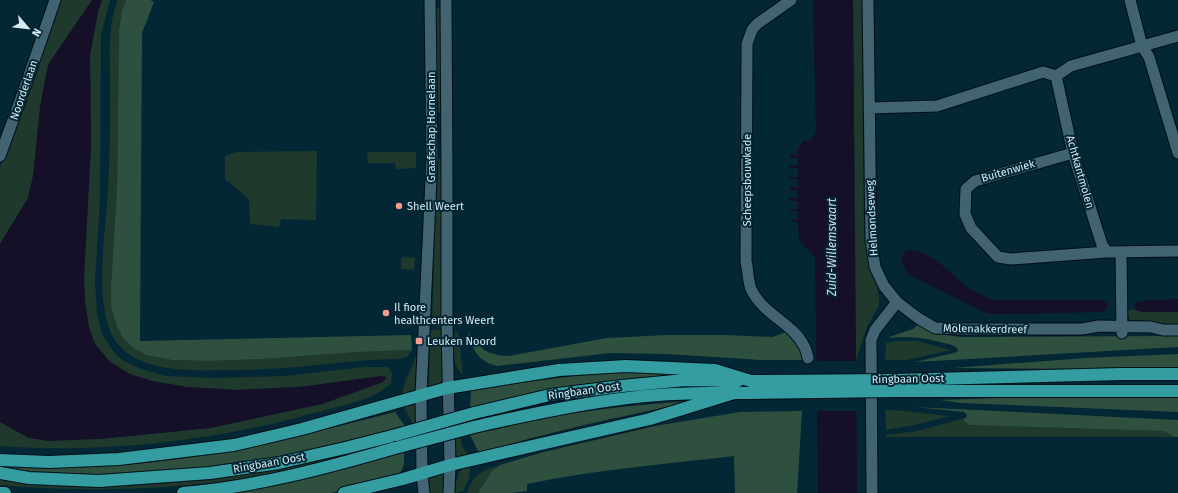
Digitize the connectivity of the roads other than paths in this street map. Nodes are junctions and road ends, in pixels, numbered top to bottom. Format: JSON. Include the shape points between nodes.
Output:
{"nodes":[{"id":1,"x":55,"y":0,"type":"edge"},
{"id":2,"x":430,"y":0,"type":"edge"},
{"id":3,"x":446,"y":0,"type":"edge"},
{"id":4,"x":792,"y":0,"type":"edge"},
{"id":5,"x":868,"y":0,"type":"edge"},
{"id":6,"x":1130,"y":0,"type":"edge"},
{"id":7,"x":1178,"y":36,"type":"edge"},
{"id":8,"x":1142,"y":46,"type":"junction"},
{"id":9,"x":1056,"y":76,"type":"junction"},
{"id":10,"x":869,"y":108,"type":"junction"},
{"id":11,"x":1073,"y":153,"type":"junction"},
{"id":12,"x":1178,"y":153,"type":"edge"},
{"id":13,"x":0,"y":156,"type":"edge"},
{"id":14,"x":1178,"y":251,"type":"edge"},
{"id":15,"x":1108,"y":252,"type":"junction"},
{"id":16,"x":1121,"y":252,"type":"junction"},
{"id":17,"x":897,"y":302,"type":"junction"},
{"id":18,"x":1122,"y":330,"type":"junction"},
{"id":19,"x":1178,"y":330,"type":"edge"},
{"id":20,"x":808,"y":358,"type":"dead end"},
{"id":21,"x":1178,"y":374,"type":"edge"},
{"id":22,"x":894,"y":386,"type":"junction"},
{"id":23,"x":751,"y":387,"type":"junction"},
{"id":24,"x":447,"y":388,"type":"junction"},
{"id":25,"x":1178,"y":391,"type":"edge"},
{"id":26,"x":734,"y":393,"type":"junction"},
{"id":27,"x":422,"y":395,"type":"junction"},
{"id":28,"x":0,"y":460,"type":"edge"},
{"id":29,"x":450,"y":465,"type":"junction"},
{"id":30,"x":0,"y":473,"type":"edge"},
{"id":31,"x":422,"y":473,"type":"junction"},
{"id":32,"x":0,"y":493,"type":"edge"},
{"id":33,"x":4,"y":493,"type":"edge"},
{"id":34,"x":183,"y":493,"type":"edge"},
{"id":35,"x":344,"y":493,"type":"edge"},
{"id":36,"x":424,"y":493,"type":"edge"},
{"id":37,"x":449,"y":493,"type":"edge"},
{"id":38,"x":872,"y":493,"type":"edge"}],
"edges":[{"from":1,"to":13,"type":"street","name":"Noorderlaan"},
{"from":2,"to":27,"type":"street","name":"Graafschap Hornelaan","via":[[432,158]]},
{"from":3,"to":24,"type":"street","name":"Graafschap Hornelaan"},
{"from":4,"to":20,"type":"street","name":"Scheepsbouwkade","via":[[757,24],[747,44],[746,261],[750,287],[759,302],[796,334]]},
{"from":5,"to":10,"type":"street","name":"Helmondseweg"},
{"from":6,"to":8,"type":"street"},
{"from":7,"to":8,"type":"street"},
{"from":8,"to":9,"type":"street","via":[[1071,66]]},
{"from":8,"to":12,"type":"street","via":[[1149,57]]},
{"from":9,"to":10,"type":"street","via":[[1043,72],[937,106]]},
{"from":9,"to":11,"type":"street","name":"Achtkantmolen"},
{"from":10,"to":17,"type":"street","name":"Helmondseweg","via":[[871,240],[875,266],[884,286]]},
{"from":11,"to":15,"type":"street","name":"Achtkantmolen","via":[[1102,245]]},
{"from":11,"to":15,"type":"street","name":"Buitenwiek","via":[[975,181],[966,189],[965,214],[971,228],[998,257],[1011,259]]},
{"from":14,"to":16,"type":"street"},
{"from":15,"to":16,"type":"street"},
{"from":16,"to":18,"type":"street"},
{"from":17,"to":18,"type":"street","name":"Molenakkerdreef","via":[[935,328],[1082,329],[1099,326]]},
{"from":17,"to":38,"type":"street","via":[[875,330],[871,340]]},
{"from":18,"to":19,"type":"street","name":"Molenakkerdreef","via":[[1151,327]]},
{"from":21,"to":22,"type":"main road","name":"Ringbaan Oost","via":[[1122,374]]},
{"from":22,"to":23,"type":"main road","name":"Ringbaan Oost","bridge":true},
{"from":22,"to":25,"type":"main road","name":"Ringbaan Oost"},
{"from":23,"to":24,"type":"main road","via":[[715,370],[626,366],[559,370]]},
{"from":23,"to":26,"type":"main road","name":"Ringbaan Oost"},
{"from":23,"to":30,"type":"main road","name":"Ringbaan Oost","bridge":true,"via":[[685,380],[550,395],[280,463],[210,473],[100,481],[36,478]]},
{"from":24,"to":27,"type":"main road"},
{"from":24,"to":29,"type":"street","name":"Graafschap Hornelaan"},
{"from":26,"to":29,"type":"main road","via":[[650,419]]},
{"from":26,"to":34,"type":"main road","name":"Ringbaan Oost","bridge":true,"via":[[622,398],[552,409],[274,479]]},
{"from":27,"to":28,"type":"main road","via":[[302,429],[234,445],[119,459],[50,462]]},
{"from":27,"to":31,"type":"street","name":"Graafschap Hornelaan"},
{"from":29,"to":31,"type":"main road"},
{"from":29,"to":37,"type":"street","name":"Graafschap Hornelaan"},
{"from":31,"to":35,"type":"main road"},
{"from":31,"to":36,"type":"street","name":"Graafschap Hornelaan"},
{"from":32,"to":33,"type":"main road"}]}
